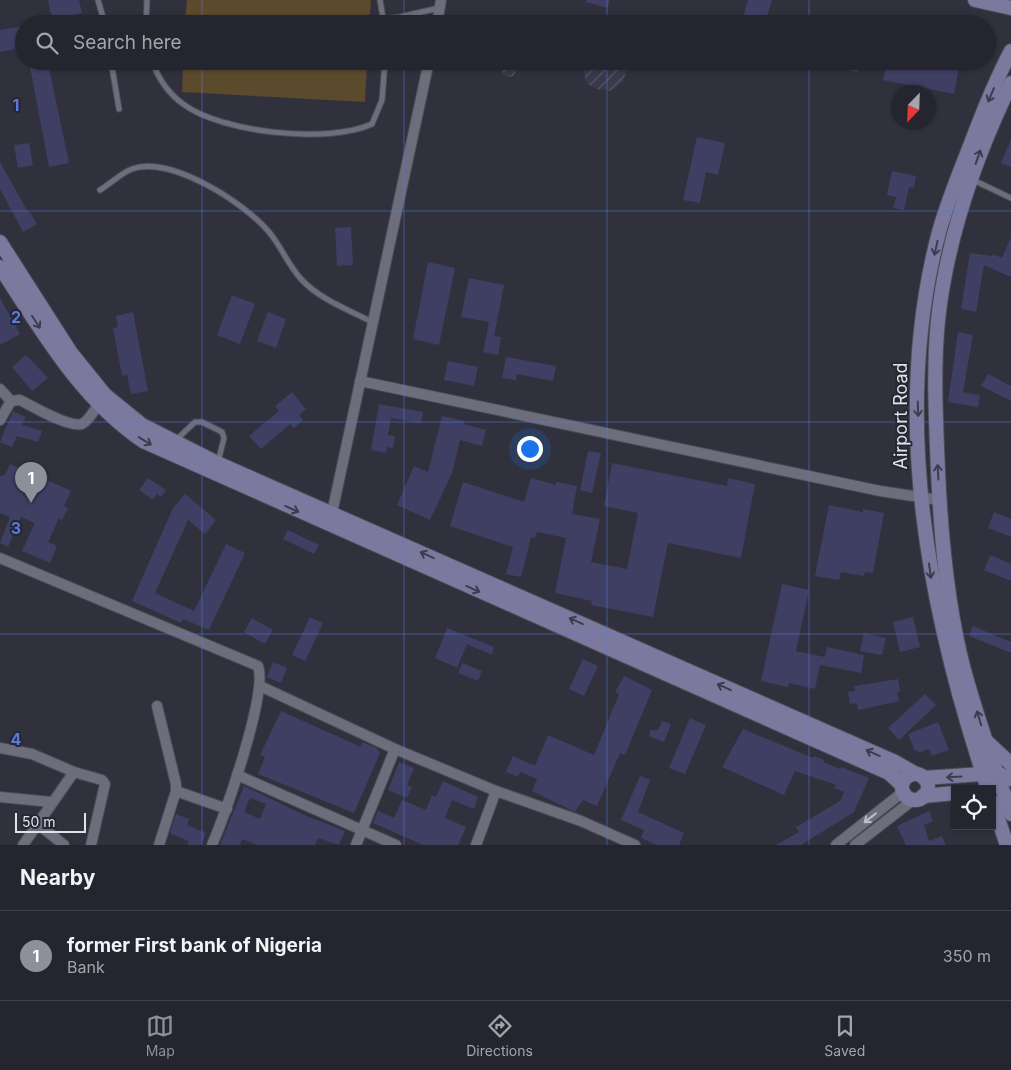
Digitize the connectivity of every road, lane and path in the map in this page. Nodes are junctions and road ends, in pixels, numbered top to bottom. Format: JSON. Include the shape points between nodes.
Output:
{"nodes":[{"id":1,"x":98,"y":0,"type":"edge"},
{"id":2,"x":147,"y":0,"type":"edge"},
{"id":3,"x":380,"y":0,"type":"edge"},
{"id":4,"x":976,"y":0,"type":"edge"},
{"id":5,"x":441,"y":4,"type":"edge"},
{"id":6,"x":1011,"y":8,"type":"edge"},
{"id":7,"x":102,"y":15,"type":"edge"},
{"id":8,"x":146,"y":15,"type":"edge"},
{"id":9,"x":382,"y":15,"type":"edge"},
{"id":10,"x":406,"y":15,"type":"edge"},
{"id":11,"x":1011,"y":51,"type":"edge"},
{"id":12,"x":112,"y":70,"type":"edge"},
{"id":13,"x":155,"y":70,"type":"edge"},
{"id":14,"x":384,"y":70,"type":"edge"},
{"id":15,"x":427,"y":70,"type":"edge"},
{"id":16,"x":1011,"y":83,"type":"edge"},
{"id":17,"x":119,"y":109,"type":"dead end"},
{"id":18,"x":971,"y":179,"type":"junction"},
{"id":19,"x":100,"y":190,"type":"dead end"},
{"id":20,"x":1011,"y":198,"type":"edge"},
{"id":21,"x":0,"y":242,"type":"edge"},
{"id":22,"x":0,"y":267,"type":"edge"},
{"id":23,"x":923,"y":319,"type":"junction"},
{"id":24,"x":938,"y":321,"type":"junction"},
{"id":25,"x":372,"y":322,"type":"junction"},
{"id":26,"x":360,"y":381,"type":"junction"},
{"id":27,"x":0,"y":389,"type":"edge"},
{"id":28,"x":11,"y":400,"type":"junction"},
{"id":29,"x":102,"y":400,"type":"junction"},
{"id":30,"x":0,"y":420,"type":"edge"},
{"id":31,"x":174,"y":443,"type":"junction"},
{"id":32,"x":218,"y":463,"type":"junction"},
{"id":33,"x":920,"y":498,"type":"junction"},
{"id":34,"x":939,"y":500,"type":"junction"},
{"id":35,"x":332,"y":513,"type":"junction"},
{"id":36,"x":0,"y":558,"type":"edge"},
{"id":37,"x":260,"y":686,"type":"junction"},
{"id":38,"x":156,"y":706,"type":"dead end"},
{"id":39,"x":987,"y":742,"type":"junction"},
{"id":40,"x":0,"y":748,"type":"edge"},
{"id":41,"x":395,"y":749,"type":"junction"},
{"id":42,"x":1011,"y":764,"type":"edge"},
{"id":43,"x":74,"y":772,"type":"junction"},
{"id":44,"x":237,"y":775,"type":"junction"},
{"id":45,"x":920,"y":776,"type":"junction"},
{"id":46,"x":998,"y":783,"type":"edge"},
{"id":47,"x":176,"y":791,"type":"junction"},
{"id":48,"x":496,"y":791,"type":"junction"},
{"id":49,"x":911,"y":793,"type":"junction"},
{"id":50,"x":951,"y":793,"type":"edge"},
{"id":51,"x":0,"y":797,"type":"edge"},
{"id":52,"x":51,"y":802,"type":"junction"},
{"id":53,"x":227,"y":810,"type":"junction"},
{"id":54,"x":996,"y":813,"type":"edge"},
{"id":55,"x":1011,"y":814,"type":"edge"},
{"id":56,"x":38,"y":824,"type":"junction"},
{"id":57,"x":362,"y":831,"type":"junction"},
{"id":58,"x":23,"y":845,"type":"edge"},
{"id":59,"x":64,"y":845,"type":"edge"},
{"id":60,"x":91,"y":845,"type":"edge"},
{"id":61,"x":159,"y":845,"type":"edge"},
{"id":62,"x":212,"y":845,"type":"edge"},
{"id":63,"x":356,"y":845,"type":"edge"},
{"id":64,"x":396,"y":845,"type":"edge"},
{"id":65,"x":476,"y":845,"type":"edge"},
{"id":66,"x":635,"y":845,"type":"edge"},
{"id":67,"x":836,"y":845,"type":"edge"},
{"id":68,"x":855,"y":845,"type":"edge"},
{"id":69,"x":1007,"y":845,"type":"edge"}],
"edges":[{"from":1,"to":7,"type":"lane"},
{"from":2,"to":8,"type":"lane"},
{"from":3,"to":9,"type":"lane"},
{"from":4,"to":6,"type":"main road"},
{"from":5,"to":10,"type":"lane"},
{"from":11,"to":23,"type":"main road","name":"Airport Road","one_way":true,"via":[[980,121],[945,216]]},
{"from":12,"to":17,"type":"lane"},
{"from":13,"to":14,"type":"lane","via":[[169,91],[199,114],[263,131],[325,135],[362,129],[372,124],[382,100]]},
{"from":15,"to":25,"type":"street"},
{"from":18,"to":16,"type":"main road","name":"Airport Road","one_way":true},
{"from":18,"to":20,"type":"lane"},
{"from":18,"to":24,"type":"main road","name":"Airport Road","via":[[952,246]]},
{"from":19,"to":25,"type":"lane","via":[[132,169],[161,168],[192,177],[226,197],[268,230],[300,278],[311,288]]},
{"from":21,"to":29,"type":"main road"},
{"from":22,"to":29,"type":"main road","one_way":true,"via":[[60,358]]},
{"from":23,"to":24,"type":"main road"},
{"from":23,"to":33,"type":"main road","name":"Airport Road","one_way":true,"via":[[917,379]]},
{"from":34,"to":24,"type":"main road","name":"Airport Road","one_way":true,"via":[[935,416]]},
{"from":25,"to":26,"type":"street"},
{"from":26,"to":33,"type":"street"},
{"from":26,"to":35,"type":"street"},
{"from":27,"to":28,"type":"street"},
{"from":28,"to":29,"type":"street","via":[[20,400],[70,424],[81,424]]},
{"from":28,"to":30,"type":"street"},
{"from":29,"to":31,"type":"main road"},
{"from":29,"to":49,"type":"main road","one_way":true,"via":[[122,427],[163,452],[880,768],[894,776]]},
{"from":31,"to":32,"type":"main road"},
{"from":31,"to":32,"type":"lane","via":[[195,422],[202,422],[222,432],[224,438]]},
{"from":32,"to":35,"type":"main road"},
{"from":33,"to":34,"type":"street"},
{"from":33,"to":46,"type":"main road","name":"Airport Road","one_way":true,"via":[[932,588],[966,722]]},
{"from":39,"to":34,"type":"main road","name":"Airport Road","one_way":true,"via":[[964,669],[951,602]]},
{"from":45,"to":35,"type":"main road","one_way":true,"via":[[895,762]]},
{"from":36,"to":37,"type":"street","via":[[254,663],[260,672]]},
{"from":37,"to":41,"type":"street"},
{"from":37,"to":44,"type":"street"},
{"from":38,"to":47,"type":"street"},
{"from":39,"to":42,"type":"main road"},
{"from":39,"to":46,"type":"main road","name":"Airport Road"},
{"from":40,"to":43,"type":"street","via":[[32,754]]},
{"from":41,"to":48,"type":"street"},
{"from":41,"to":57,"type":"street"},
{"from":43,"to":52,"type":"street"},
{"from":43,"to":60,"type":"street","via":[[106,784]]},
{"from":44,"to":53,"type":"street"},
{"from":44,"to":57,"type":"street"},
{"from":46,"to":45,"type":"main road","one_way":true},
{"from":45,"to":49,"type":"main road","via":[[905,779]]},
{"from":45,"to":49,"type":"main road","via":[[928,786]]},
{"from":46,"to":55,"type":"main road","name":"Airport Road"},
{"from":47,"to":53,"type":"street"},
{"from":47,"to":61,"type":"street"},
{"from":48,"to":65,"type":"street"},
{"from":48,"to":66,"type":"street","via":[[581,821]]},
{"from":49,"to":50,"type":"main road"},
{"from":49,"to":67,"type":"street","one_way":true},
{"from":49,"to":68,"type":"street"},
{"from":51,"to":52,"type":"street"},
{"from":52,"to":56,"type":"street"},
{"from":53,"to":62,"type":"street"},
{"from":54,"to":69,"type":"main road"},
{"from":56,"to":58,"type":"street"},
{"from":56,"to":59,"type":"street"},
{"from":57,"to":63,"type":"street"},
{"from":57,"to":64,"type":"street"}]}
